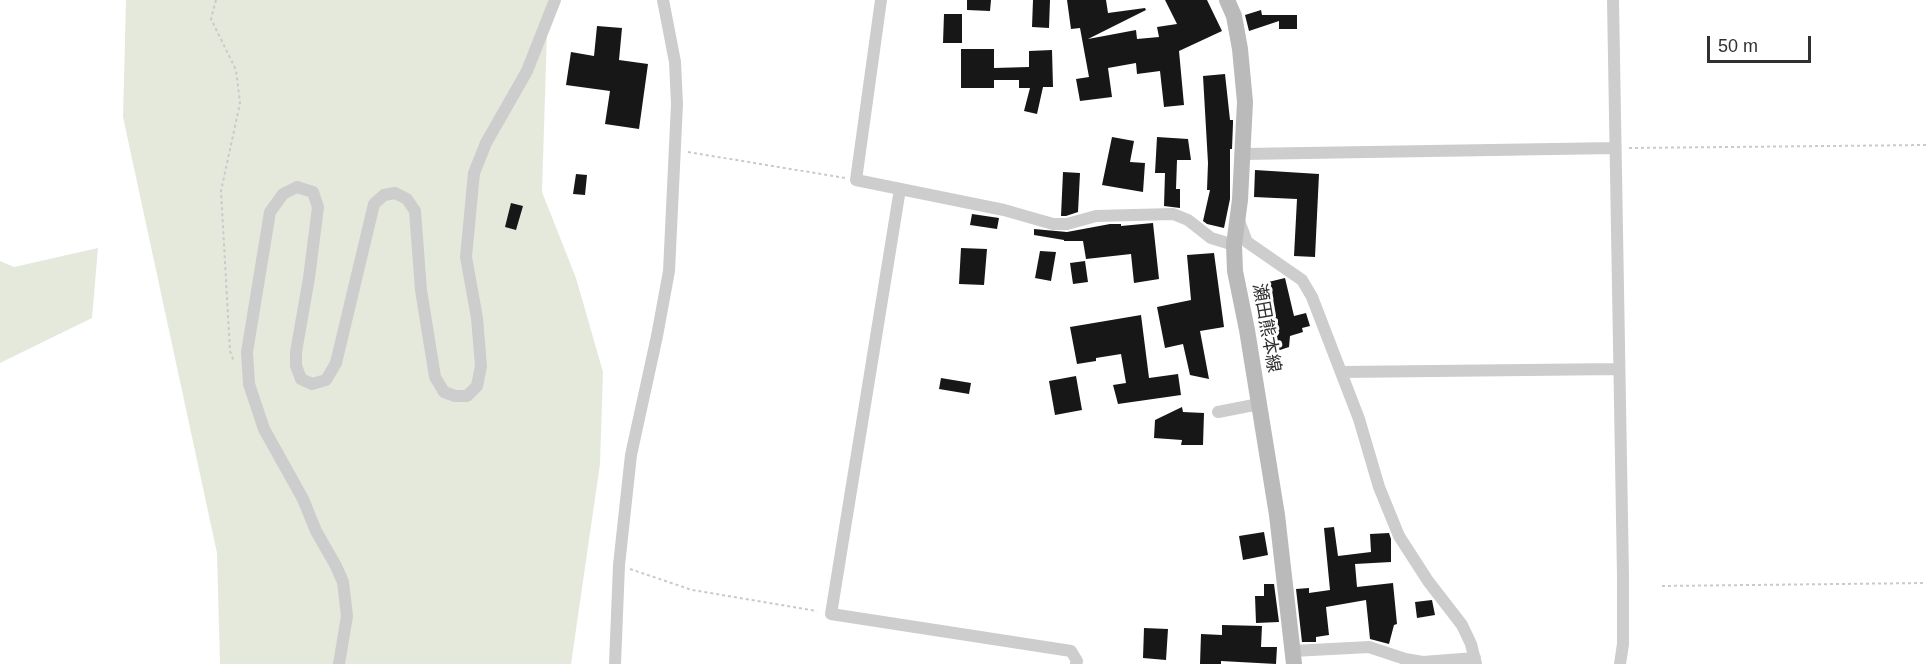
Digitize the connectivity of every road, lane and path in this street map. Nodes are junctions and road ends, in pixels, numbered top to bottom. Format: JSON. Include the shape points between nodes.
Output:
{"nodes":[{"id":1,"x":216,"y":0,"type":"edge"},
{"id":2,"x":555,"y":0,"type":"edge"},
{"id":3,"x":663,"y":0,"type":"edge"},
{"id":4,"x":881,"y":0,"type":"edge"},
{"id":5,"x":1227,"y":0,"type":"edge"},
{"id":6,"x":1613,"y":0,"type":"edge"},
{"id":7,"x":1926,"y":145,"type":"edge"},
{"id":8,"x":1615,"y":148,"type":"junction"},
{"id":9,"x":676,"y":150,"type":"junction"},
{"id":10,"x":1244,"y":154,"type":"junction"},
{"id":11,"x":856,"y":180,"type":"junction"},
{"id":12,"x":900,"y":189,"type":"junction"},
{"id":13,"x":1238,"y":218,"type":"junction"},
{"id":14,"x":1234,"y":245,"type":"junction"},
{"id":15,"x":234,"y":362,"type":"dead end"},
{"id":16,"x":1619,"y":369,"type":"junction"},
{"id":17,"x":1341,"y":372,"type":"junction"},
{"id":18,"x":1259,"y":404,"type":"junction"},
{"id":19,"x":1218,"y":412,"type":"dead end"},
{"id":20,"x":619,"y":565,"type":"junction"},
{"id":21,"x":1926,"y":584,"type":"edge"},
{"id":22,"x":1662,"y":586,"type":"dead end"},
{"id":23,"x":831,"y":614,"type":"junction"},
{"id":24,"x":1294,"y":658,"type":"edge"},
{"id":25,"x":1476,"y":661,"type":"edge"},
{"id":26,"x":339,"y":664,"type":"edge"},
{"id":27,"x":615,"y":664,"type":"edge"},
{"id":28,"x":1076,"y":664,"type":"edge"},
{"id":29,"x":1620,"y":664,"type":"edge"}],
"edges":[{"from":1,"to":15,"type":"path","via":[[211,19],[236,70],[240,102],[221,192],[230,351]]},
{"from":2,"to":26,"type":"street","via":[[528,71],[486,143],[474,173],[466,257],[481,366],[477,386],[467,396],[444,392],[435,377],[421,290],[415,211],[407,199],[394,193],[384,195],[374,204],[336,363],[326,380],[312,384],[301,378],[296,352],[318,207],[313,192],[297,187],[283,194],[270,212],[247,352],[249,384],[264,429],[343,582],[347,616]]},
{"from":3,"to":9,"type":"street","via":[[675,62]]},
{"from":4,"to":11,"type":"street"},
{"from":5,"to":10,"type":"main road","name":"瀬田熊本線","via":[[1240,49]]},
{"from":6,"to":8,"type":"street"},
{"from":7,"to":8,"type":"path"},
{"from":8,"to":10,"type":"street"},
{"from":8,"to":16,"type":"street"},
{"from":9,"to":11,"type":"path"},
{"from":9,"to":20,"type":"street","via":[[669,271],[632,455]]},
{"from":10,"to":13,"type":"main road","name":"瀬田熊本線"},
{"from":11,"to":12,"type":"street"},
{"from":12,"to":14,"type":"street","via":[[1053,224],[1096,216],[1173,214],[1211,238]]},
{"from":12,"to":23,"type":"street"},
{"from":13,"to":14,"type":"main road","name":"瀬田熊本線"},
{"from":13,"to":17,"type":"street","via":[[1246,242],[1302,280]]},
{"from":14,"to":18,"type":"main road","name":"瀬田熊本線","via":[[1235,271]]},
{"from":16,"to":17,"type":"street"},
{"from":16,"to":29,"type":"street","via":[[1623,644]]},
{"from":17,"to":25,"type":"street","via":[[1399,536],[1462,625]]},
{"from":18,"to":19,"type":"street"},
{"from":18,"to":24,"type":"main road","name":"瀬田熊本線"},
{"from":20,"to":23,"type":"path","via":[[692,590]]},
{"from":20,"to":27,"type":"street"},
{"from":21,"to":22,"type":"path"},
{"from":23,"to":28,"type":"street","via":[[1071,651]]},
{"from":24,"to":25,"type":"street","via":[[1369,647],[1423,662]]}]}
